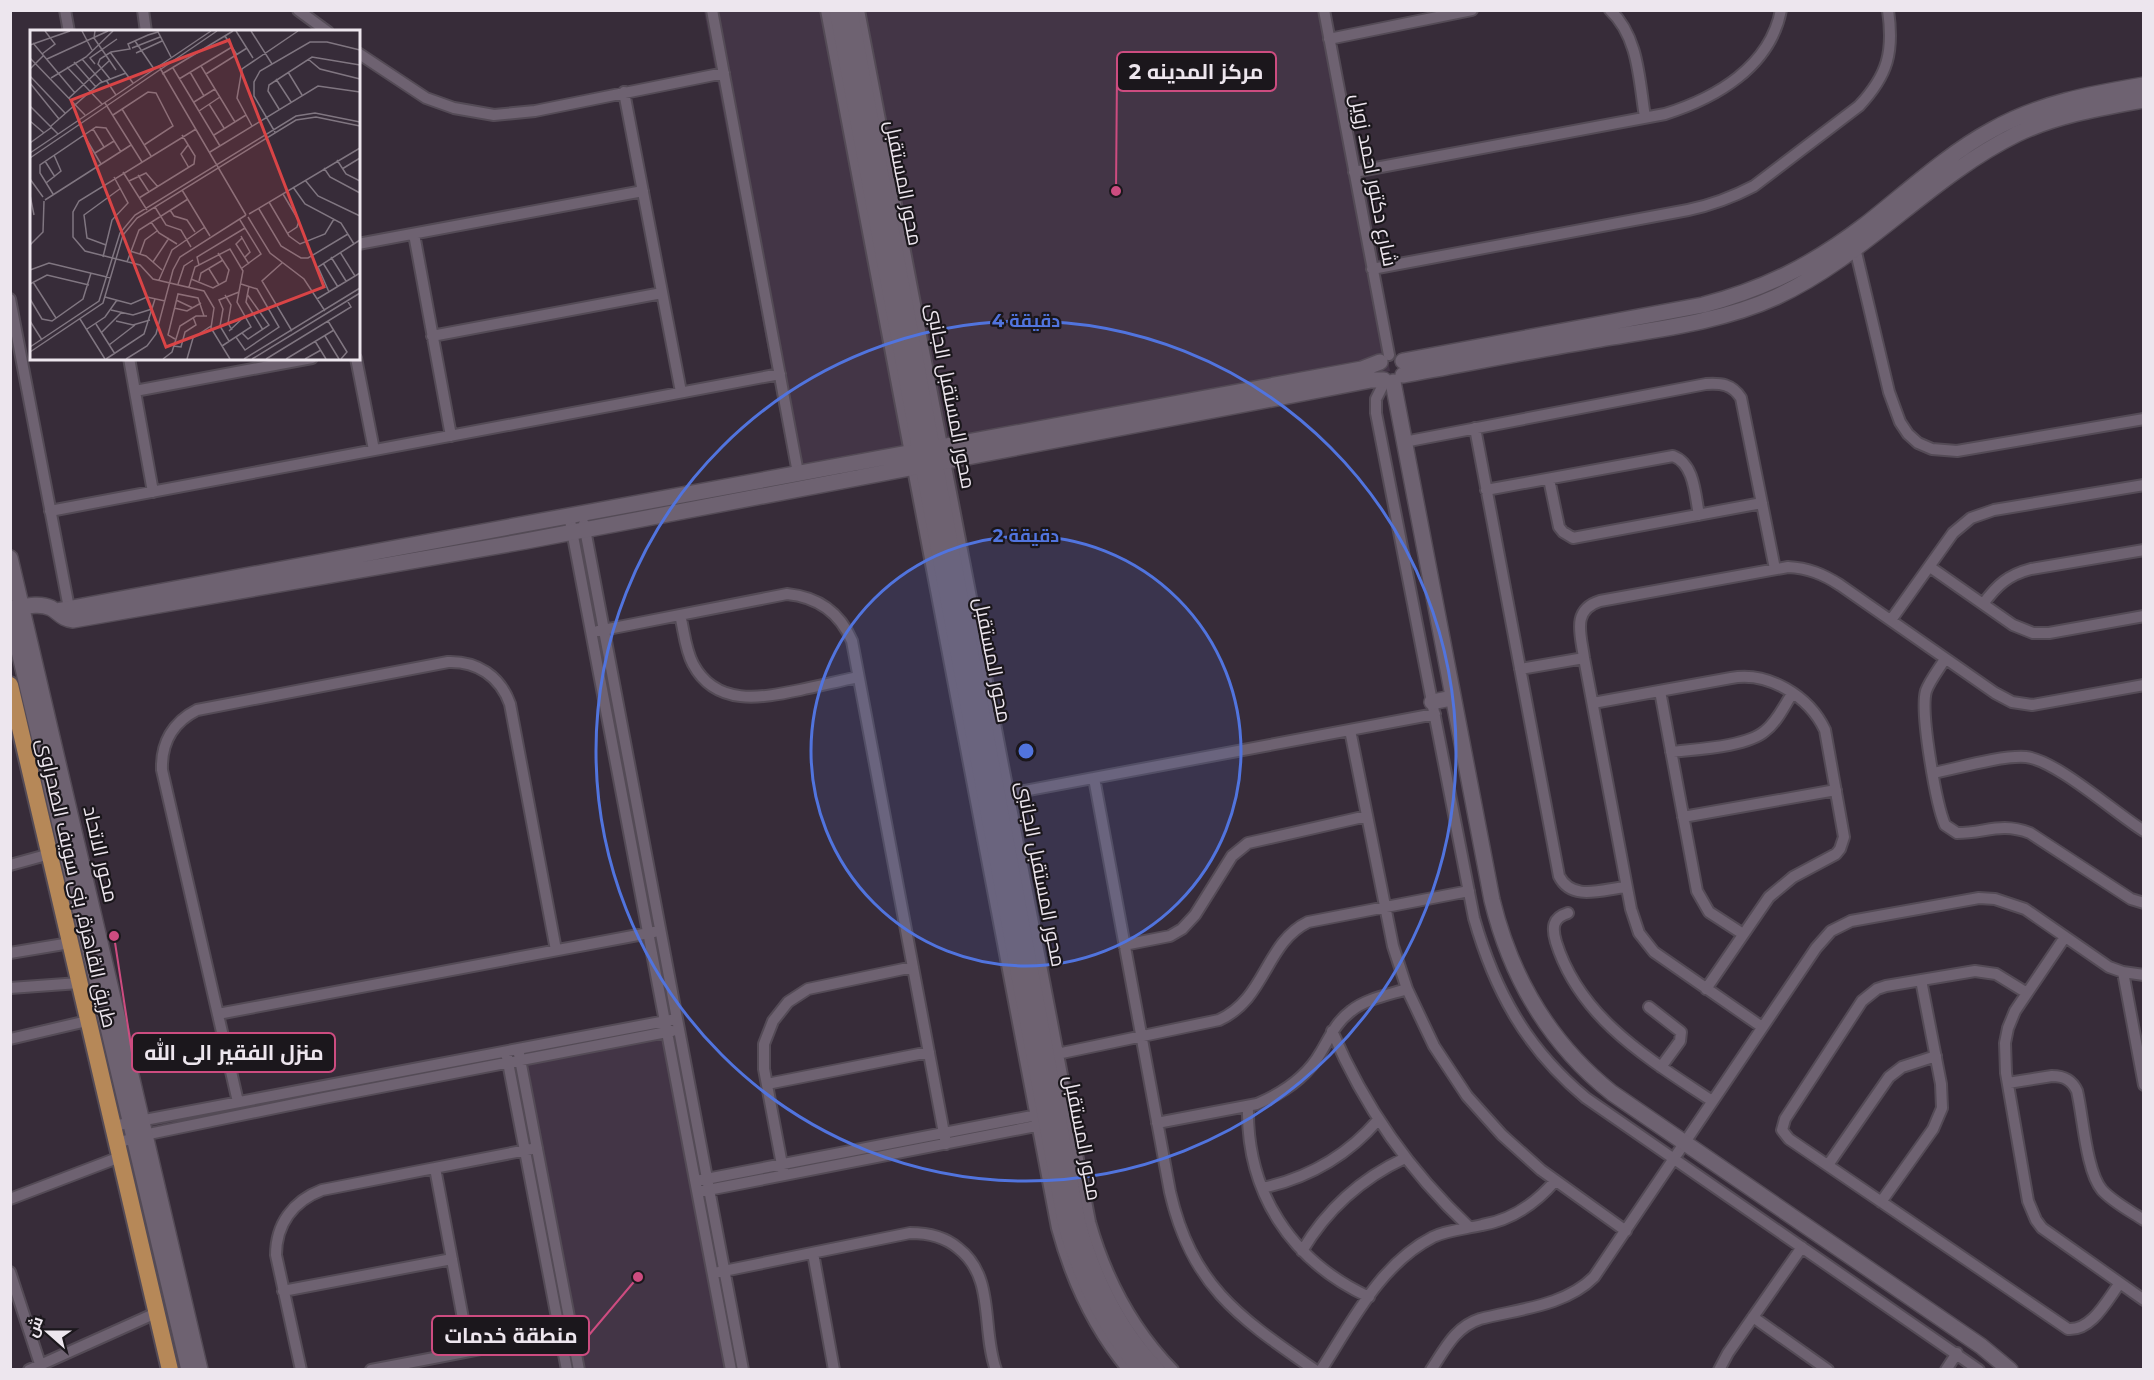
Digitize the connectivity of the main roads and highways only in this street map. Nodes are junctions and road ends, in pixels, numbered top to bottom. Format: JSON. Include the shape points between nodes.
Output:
{"nodes":[{"id":1,"x":10,"y":685,"type":"edge"},
{"id":2,"x":170,"y":1370,"type":"edge"}],
"edges":[{"from":1,"to":2,"type":"main road","name":"طريق القاهرة, بنى سويف الصحراوى"}]}
